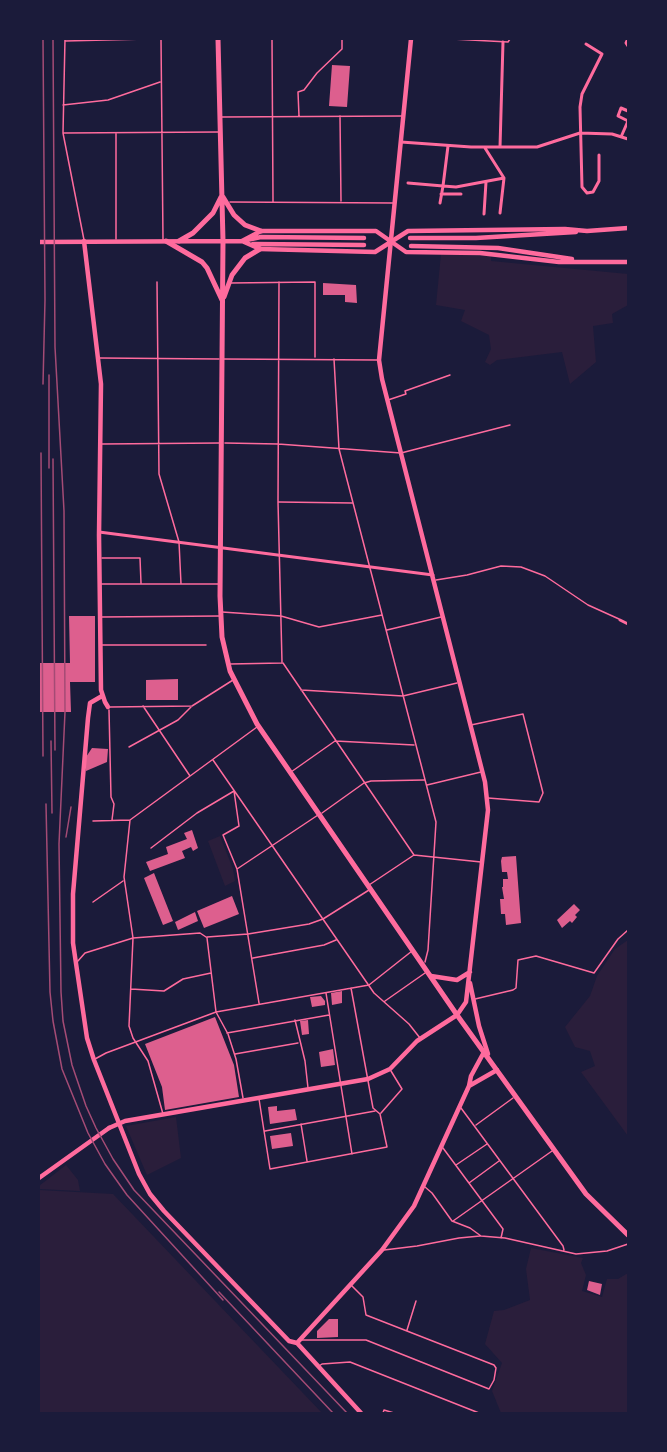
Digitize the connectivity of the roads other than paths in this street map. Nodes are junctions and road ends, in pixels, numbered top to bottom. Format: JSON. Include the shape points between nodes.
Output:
{"nodes":[{"id":1,"x":147,"y":39,"type":"edge"},
{"id":2,"x":161,"y":39,"type":"edge"},
{"id":3,"x":219,"y":39,"type":"edge"},
{"id":4,"x":272,"y":39,"type":"edge"},
{"id":5,"x":342,"y":39,"type":"edge"},
{"id":6,"x":411,"y":39,"type":"edge"},
{"id":7,"x":452,"y":39,"type":"edge"},
{"id":8,"x":510,"y":39,"type":"edge"},
{"id":9,"x":628,"y":39,"type":"edge"},
{"id":10,"x":64,"y":40,"type":"edge"},
{"id":11,"x":503,"y":42,"type":"junction"},
{"id":12,"x":586,"y":44,"type":"dead end"},
{"id":13,"x":628,"y":46,"type":"edge"},
{"id":14,"x":161,"y":81,"type":"junction"},
{"id":15,"x":63,"y":105,"type":"junction"},
{"id":16,"x":628,"y":111,"type":"edge"},
{"id":17,"x":299,"y":116,"type":"junction"},
{"id":18,"x":340,"y":116,"type":"junction"},
{"id":19,"x":403,"y":116,"type":"junction"},
{"id":20,"x":220,"y":117,"type":"junction"},
{"id":21,"x":272,"y":117,"type":"junction"},
{"id":22,"x":628,"y":121,"type":"edge"},
{"id":23,"x":116,"y":132,"type":"junction"},
{"id":24,"x":162,"y":132,"type":"junction"},
{"id":25,"x":220,"y":132,"type":"junction"},
{"id":26,"x":63,"y":133,"type":"junction"},
{"id":27,"x":580,"y":133,"type":"junction"},
{"id":28,"x":621,"y":137,"type":"junction"},
{"id":29,"x":628,"y":140,"type":"edge"},
{"id":30,"x":400,"y":142,"type":"junction"},
{"id":31,"x":448,"y":146,"type":"junction"},
{"id":32,"x":484,"y":147,"type":"junction"},
{"id":33,"x":500,"y":147,"type":"junction"},
{"id":34,"x":599,"y":154,"type":"dead end"},
{"id":35,"x":504,"y":178,"type":"junction"},
{"id":36,"x":486,"y":182,"type":"junction"},
{"id":37,"x":408,"y":183,"type":"dead end"},
{"id":38,"x":443,"y":186,"type":"junction"},
{"id":39,"x":441,"y":194,"type":"junction"},
{"id":40,"x":461,"y":194,"type":"dead end"},
{"id":41,"x":222,"y":195,"type":"junction"},
{"id":42,"x":226,"y":202,"type":"junction"},
{"id":43,"x":273,"y":202,"type":"junction"},
{"id":44,"x":340,"y":202,"type":"junction"},
{"id":45,"x":394,"y":203,"type":"junction"},
{"id":46,"x":440,"y":203,"type":"dead end"},
{"id":47,"x":484,"y":213,"type":"dead end"},
{"id":48,"x":500,"y":213,"type":"dead end"},
{"id":49,"x":628,"y":228,"type":"edge"},
{"id":50,"x":261,"y":231,"type":"junction"},
{"id":51,"x":587,"y":231,"type":"junction"},
{"id":52,"x":364,"y":238,"type":"dead end"},
{"id":53,"x":410,"y":238,"type":"dead end"},
{"id":54,"x":116,"y":240,"type":"junction"},
{"id":55,"x":84,"y":241,"type":"junction"},
{"id":56,"x":164,"y":241,"type":"junction"},
{"id":57,"x":179,"y":241,"type":"junction"},
{"id":58,"x":223,"y":241,"type":"junction"},
{"id":59,"x":242,"y":241,"type":"junction"},
{"id":60,"x":39,"y":242,"type":"edge"},
{"id":61,"x":390,"y":242,"type":"junction"},
{"id":62,"x":364,"y":245,"type":"dead end"},
{"id":63,"x":411,"y":246,"type":"dead end"},
{"id":64,"x":260,"y":249,"type":"junction"},
{"id":65,"x":588,"y":262,"type":"junction"},
{"id":66,"x":628,"y":262,"type":"edge"},
{"id":67,"x":157,"y":282,"type":"dead end"},
{"id":68,"x":279,"y":282,"type":"junction"},
{"id":69,"x":229,"y":284,"type":"junction"},
{"id":70,"x":222,"y":302,"type":"junction"},
{"id":71,"x":98,"y":358,"type":"junction"},
{"id":72,"x":156,"y":358,"type":"junction"},
{"id":73,"x":222,"y":359,"type":"junction"},
{"id":74,"x":278,"y":359,"type":"junction"},
{"id":75,"x":315,"y":359,"type":"junction"},
{"id":76,"x":334,"y":359,"type":"junction"},
{"id":77,"x":378,"y":360,"type":"junction"},
{"id":78,"x":450,"y":375,"type":"dead end"},
{"id":79,"x":387,"y":400,"type":"junction"},
{"id":80,"x":510,"y":425,"type":"dead end"},
{"id":81,"x":222,"y":443,"type":"junction"},
{"id":82,"x":101,"y":444,"type":"junction"},
{"id":83,"x":158,"y":444,"type":"junction"},
{"id":84,"x":278,"y":444,"type":"junction"},
{"id":85,"x":339,"y":449,"type":"junction"},
{"id":86,"x":401,"y":453,"type":"junction"},
{"id":87,"x":278,"y":502,"type":"junction"},
{"id":88,"x":353,"y":503,"type":"junction"},
{"id":89,"x":99,"y":532,"type":"junction"},
{"id":90,"x":179,"y":542,"type":"junction"},
{"id":91,"x":220,"y":547,"type":"junction"},
{"id":92,"x":279,"y":555,"type":"junction"},
{"id":93,"x":99,"y":558,"type":"junction"},
{"id":94,"x":369,"y":566,"type":"junction"},
{"id":95,"x":434,"y":577,"type":"junction"},
{"id":96,"x":100,"y":584,"type":"junction"},
{"id":97,"x":141,"y":584,"type":"junction"},
{"id":98,"x":181,"y":584,"type":"junction"},
{"id":99,"x":220,"y":584,"type":"junction"},
{"id":100,"x":221,"y":614,"type":"junction"},
{"id":101,"x":382,"y":615,"type":"junction"},
{"id":102,"x":281,"y":616,"type":"junction"},
{"id":103,"x":100,"y":617,"type":"junction"},
{"id":104,"x":443,"y":617,"type":"junction"},
{"id":105,"x":620,"y":620,"type":"joint"},
{"id":106,"x":628,"y":624,"type":"edge"},
{"id":107,"x":386,"y":631,"type":"junction"},
{"id":108,"x":100,"y":645,"type":"junction"},
{"id":109,"x":206,"y":645,"type":"dead end"},
{"id":110,"x":282,"y":663,"type":"junction"},
{"id":111,"x":229,"y":664,"type":"junction"},
{"id":112,"x":234,"y":680,"type":"junction"},
{"id":113,"x":460,"y":682,"type":"junction"},
{"id":114,"x":301,"y":690,"type":"junction"},
{"id":115,"x":102,"y":696,"type":"junction"},
{"id":116,"x":403,"y":696,"type":"junction"},
{"id":117,"x":143,"y":706,"type":"junction"},
{"id":118,"x":192,"y":706,"type":"junction"},
{"id":119,"x":108,"y":707,"type":"junction"},
{"id":120,"x":471,"y":725,"type":"junction"},
{"id":121,"x":259,"y":726,"type":"junction"},
{"id":122,"x":160,"y":731,"type":"junction"},
{"id":123,"x":335,"y":741,"type":"junction"},
{"id":124,"x":416,"y":745,"type":"junction"},
{"id":125,"x":129,"y":747,"type":"dead end"},
{"id":126,"x":213,"y":760,"type":"junction"},
{"id":127,"x":290,"y":772,"type":"junction"},
{"id":128,"x":482,"y":772,"type":"junction"},
{"id":129,"x":191,"y":777,"type":"junction"},
{"id":130,"x":425,"y":780,"type":"junction"},
{"id":131,"x":364,"y":783,"type":"junction"},
{"id":132,"x":426,"y":785,"type":"junction"},
{"id":133,"x":234,"y":791,"type":"junction"},
{"id":134,"x":487,"y":798,"type":"junction"},
{"id":135,"x":319,"y":814,"type":"junction"},
{"id":136,"x":112,"y":820,"type":"junction"},
{"id":137,"x":130,"y":820,"type":"junction"},
{"id":138,"x":93,"y":821,"type":"dead end"},
{"id":139,"x":272,"y":846,"type":"junction"},
{"id":140,"x":151,"y":848,"type":"dead end"},
{"id":141,"x":414,"y":855,"type":"junction"},
{"id":142,"x":433,"y":857,"type":"junction"},
{"id":143,"x":483,"y":862,"type":"junction"},
{"id":144,"x":237,"y":869,"type":"junction"},
{"id":145,"x":124,"y":880,"type":"junction"},
{"id":146,"x":369,"y":887,"type":"junction"},
{"id":147,"x":93,"y":902,"type":"dead end"},
{"id":148,"x":323,"y":919,"type":"junction"},
{"id":149,"x":628,"y":930,"type":"edge"},
{"id":150,"x":248,"y":934,"type":"junction"},
{"id":151,"x":207,"y":937,"type":"junction"},
{"id":152,"x":133,"y":938,"type":"junction"},
{"id":153,"x":337,"y":940,"type":"junction"},
{"id":154,"x":413,"y":950,"type":"junction"},
{"id":155,"x":252,"y":958,"type":"junction"},
{"id":156,"x":76,"y":962,"type":"junction"},
{"id":157,"x":427,"y":971,"type":"junction"},
{"id":158,"x":470,"y":972,"type":"junction"},
{"id":159,"x":211,"y":973,"type":"junction"},
{"id":160,"x":469,"y":978,"type":"junction"},
{"id":161,"x":369,"y":985,"type":"junction"},
{"id":162,"x":351,"y":988,"type":"junction"},
{"id":163,"x":130,"y":989,"type":"junction"},
{"id":164,"x":326,"y":993,"type":"junction"},
{"id":165,"x":473,"y":1000,"type":"junction"},
{"id":166,"x":384,"y":1002,"type":"junction"},
{"id":167,"x":259,"y":1004,"type":"junction"},
{"id":168,"x":216,"y":1012,"type":"junction"},
{"id":169,"x":330,"y":1015,"type":"junction"},
{"id":170,"x":457,"y":1015,"type":"junction"},
{"id":171,"x":295,"y":1020,"type":"junction"},
{"id":172,"x":227,"y":1033,"type":"junction"},
{"id":173,"x":420,"y":1039,"type":"junction"},
{"id":174,"x":136,"y":1042,"type":"junction"},
{"id":175,"x":300,"y":1043,"type":"junction"},
{"id":176,"x":484,"y":1052,"type":"junction"},
{"id":177,"x":234,"y":1054,"type":"junction"},
{"id":178,"x":489,"y":1059,"type":"junction"},
{"id":179,"x":94,"y":1060,"type":"junction"},
{"id":180,"x":390,"y":1069,"type":"junction"},
{"id":181,"x":497,"y":1070,"type":"junction"},
{"id":182,"x":368,"y":1079,"type":"junction"},
{"id":183,"x":340,"y":1084,"type":"junction"},
{"id":184,"x":469,"y":1086,"type":"junction"},
{"id":185,"x":308,"y":1089,"type":"junction"},
{"id":186,"x":516,"y":1096,"type":"junction"},
{"id":187,"x":258,"y":1098,"type":"junction"},
{"id":188,"x":244,"y":1100,"type":"junction"},
{"id":189,"x":460,"y":1106,"type":"junction"},
{"id":190,"x":377,"y":1111,"type":"junction"},
{"id":191,"x":163,"y":1114,"type":"junction"},
{"id":192,"x":380,"y":1114,"type":"junction"},
{"id":193,"x":346,"y":1116,"type":"junction"},
{"id":194,"x":119,"y":1123,"type":"junction"},
{"id":195,"x":301,"y":1124,"type":"junction"},
{"id":196,"x":474,"y":1126,"type":"junction"},
{"id":197,"x":264,"y":1131,"type":"junction"},
{"id":198,"x":487,"y":1143,"type":"junction"},
{"id":199,"x":441,"y":1146,"type":"junction"},
{"id":200,"x":554,"y":1149,"type":"junction"},
{"id":201,"x":352,"y":1154,"type":"junction"},
{"id":202,"x":500,"y":1160,"type":"junction"},
{"id":203,"x":307,"y":1162,"type":"junction"},
{"id":204,"x":456,"y":1166,"type":"junction"},
{"id":205,"x":513,"y":1178,"type":"junction"},
{"id":206,"x":39,"y":1179,"type":"edge"},
{"id":207,"x":468,"y":1183,"type":"junction"},
{"id":208,"x":423,"y":1186,"type":"junction"},
{"id":209,"x":481,"y":1201,"type":"junction"},
{"id":210,"x":452,"y":1221,"type":"junction"},
{"id":211,"x":628,"y":1235,"type":"edge"},
{"id":212,"x":481,"y":1236,"type":"junction"},
{"id":213,"x":501,"y":1238,"type":"junction"},
{"id":214,"x":628,"y":1244,"type":"edge"},
{"id":215,"x":382,"y":1250,"type":"junction"},
{"id":216,"x":564,"y":1251,"type":"junction"},
{"id":217,"x":351,"y":1285,"type":"junction"},
{"id":218,"x":416,"y":1301,"type":"dead end"},
{"id":219,"x":407,"y":1330,"type":"junction"},
{"id":220,"x":298,"y":1342,"type":"junction"},
{"id":221,"x":319,"y":1367,"type":"junction"},
{"id":222,"x":361,"y":1413,"type":"edge"},
{"id":223,"x":383,"y":1413,"type":"edge"},
{"id":224,"x":394,"y":1413,"type":"edge"},
{"id":225,"x":479,"y":1413,"type":"edge"}],
"edges":[{"from":1,"to":10,"type":"lane"},
{"from":2,"to":14,"type":"lane"},
{"from":3,"to":20,"type":"main road"},
{"from":4,"to":21,"type":"lane"},
{"from":5,"to":17,"type":"lane","via":[[342,49],[298,92]]},
{"from":6,"to":19,"type":"street"},
{"from":7,"to":11,"type":"lane"},
{"from":8,"to":11,"type":"lane"},
{"from":9,"to":13,"type":"street"},
{"from":10,"to":15,"type":"lane"},
{"from":11,"to":33,"type":"street"},
{"from":12,"to":27,"type":"street","via":[[602,54],[582,94]]},
{"from":14,"to":15,"type":"lane","via":[[108,100]]},
{"from":14,"to":24,"type":"lane"},
{"from":15,"to":26,"type":"lane"},
{"from":16,"to":22,"type":"street","via":[[621,108],[618,116]]},
{"from":17,"to":18,"type":"lane"},
{"from":17,"to":21,"type":"lane"},
{"from":18,"to":19,"type":"lane"},
{"from":18,"to":44,"type":"lane"},
{"from":19,"to":30,"type":"street"},
{"from":20,"to":21,"type":"lane"},
{"from":20,"to":25,"type":"main road"},
{"from":21,"to":43,"type":"lane"},
{"from":22,"to":28,"type":"street"},
{"from":23,"to":24,"type":"lane"},
{"from":23,"to":26,"type":"lane"},
{"from":23,"to":54,"type":"lane"},
{"from":24,"to":25,"type":"lane"},
{"from":24,"to":56,"type":"lane"},
{"from":25,"to":41,"type":"main road"},
{"from":26,"to":55,"type":"lane"},
{"from":27,"to":28,"type":"street"},
{"from":27,"to":33,"type":"street","via":[[537,147]]},
{"from":27,"to":34,"type":"street","via":[[582,187],[587,193],[593,192],[599,181]]},
{"from":28,"to":29,"type":"street"},
{"from":30,"to":31,"type":"street"},
{"from":30,"to":45,"type":"street"},
{"from":31,"to":32,"type":"street"},
{"from":31,"to":38,"type":"street"},
{"from":32,"to":33,"type":"street"},
{"from":32,"to":35,"type":"street"},
{"from":35,"to":36,"type":"street"},
{"from":35,"to":48,"type":"street"},
{"from":36,"to":38,"type":"street"},
{"from":36,"to":47,"type":"street"},
{"from":37,"to":38,"type":"street"},
{"from":38,"to":39,"type":"street"},
{"from":39,"to":40,"type":"street"},
{"from":39,"to":46,"type":"street"},
{"from":41,"to":42,"type":"main road"},
{"from":41,"to":57,"type":"main road","via":[[213,213],[194,233]]},
{"from":41,"to":58,"type":"main road"},
{"from":42,"to":43,"type":"lane"},
{"from":42,"to":50,"type":"main road","via":[[244,225]]},
{"from":43,"to":44,"type":"lane"},
{"from":44,"to":45,"type":"lane"},
{"from":45,"to":61,"type":"street"},
{"from":49,"to":51,"type":"street"},
{"from":50,"to":59,"type":"street"},
{"from":50,"to":61,"type":"street","via":[[376,231]]},
{"from":51,"to":53,"type":"street"},
{"from":51,"to":61,"type":"street","via":[[408,231]]},
{"from":52,"to":59,"type":"street","via":[[261,237]]},
{"from":54,"to":55,"type":"street"},
{"from":54,"to":56,"type":"street"},
{"from":55,"to":60,"type":"street"},
{"from":55,"to":71,"type":"street"},
{"from":56,"to":57,"type":"street"},
{"from":56,"to":70,"type":"main road","via":[[202,262]]},
{"from":57,"to":58,"type":"street"},
{"from":58,"to":59,"type":"street"},
{"from":58,"to":70,"type":"main road"},
{"from":59,"to":62,"type":"street","via":[[260,245]]},
{"from":59,"to":64,"type":"street"},
{"from":61,"to":64,"type":"street","via":[[375,252]]},
{"from":61,"to":65,"type":"street","via":[[406,252],[480,253]]},
{"from":61,"to":77,"type":"street"},
{"from":63,"to":65,"type":"street","via":[[498,248]]},
{"from":64,"to":69,"type":"main road","via":[[245,258]]},
{"from":65,"to":66,"type":"street"},
{"from":67,"to":72,"type":"lane"},
{"from":68,"to":69,"type":"lane"},
{"from":68,"to":74,"type":"lane"},
{"from":68,"to":75,"type":"lane","via":[[315,282]]},
{"from":69,"to":70,"type":"main road"},
{"from":70,"to":73,"type":"main road"},
{"from":71,"to":72,"type":"lane"},
{"from":71,"to":82,"type":"street"},
{"from":72,"to":73,"type":"lane"},
{"from":72,"to":83,"type":"lane"},
{"from":73,"to":74,"type":"lane"},
{"from":73,"to":81,"type":"main road"},
{"from":74,"to":75,"type":"lane"},
{"from":74,"to":84,"type":"lane"},
{"from":75,"to":76,"type":"lane"},
{"from":76,"to":77,"type":"lane"},
{"from":76,"to":85,"type":"lane"},
{"from":77,"to":79,"type":"street"},
{"from":78,"to":79,"type":"lane"},
{"from":79,"to":86,"type":"street"},
{"from":80,"to":86,"type":"lane"},
{"from":81,"to":83,"type":"lane"},
{"from":81,"to":84,"type":"lane"},
{"from":81,"to":91,"type":"main road"},
{"from":82,"to":83,"type":"lane"},
{"from":82,"to":89,"type":"street"},
{"from":83,"to":90,"type":"lane","via":[[159,474]]},
{"from":84,"to":85,"type":"lane"},
{"from":84,"to":87,"type":"lane"},
{"from":85,"to":86,"type":"lane"},
{"from":85,"to":88,"type":"lane"},
{"from":86,"to":95,"type":"street"},
{"from":87,"to":88,"type":"lane"},
{"from":87,"to":92,"type":"lane"},
{"from":88,"to":94,"type":"lane"},
{"from":89,"to":90,"type":"street"},
{"from":89,"to":93,"type":"street"},
{"from":90,"to":91,"type":"street"},
{"from":90,"to":98,"type":"lane"},
{"from":91,"to":92,"type":"street"},
{"from":91,"to":99,"type":"main road"},
{"from":92,"to":94,"type":"street"},
{"from":92,"to":102,"type":"lane"},
{"from":93,"to":96,"type":"street"},
{"from":93,"to":97,"type":"lane","via":[[140,558]]},
{"from":94,"to":95,"type":"street"},
{"from":94,"to":101,"type":"lane"},
{"from":95,"to":104,"type":"street"},
{"from":95,"to":105,"type":"lane","via":[[467,575],[501,566],[521,567],[545,576],[588,605]]},
{"from":96,"to":97,"type":"lane"},
{"from":96,"to":103,"type":"street"},
{"from":97,"to":98,"type":"lane"},
{"from":98,"to":99,"type":"lane"},
{"from":99,"to":100,"type":"main road"},
{"from":100,"to":102,"type":"lane"},
{"from":100,"to":103,"type":"lane"},
{"from":100,"to":111,"type":"main road"},
{"from":101,"to":102,"type":"lane","via":[[319,627]]},
{"from":101,"to":107,"type":"lane"},
{"from":102,"to":110,"type":"lane"},
{"from":103,"to":108,"type":"street"},
{"from":104,"to":107,"type":"lane"},
{"from":104,"to":113,"type":"street"},
{"from":105,"to":106,"type":"street"},
{"from":107,"to":116,"type":"lane"},
{"from":108,"to":109,"type":"lane"},
{"from":108,"to":115,"type":"street"},
{"from":110,"to":111,"type":"lane"},
{"from":110,"to":114,"type":"lane"},
{"from":111,"to":112,"type":"main road"},
{"from":112,"to":118,"type":"lane"},
{"from":112,"to":121,"type":"main road"},
{"from":113,"to":116,"type":"lane"},
{"from":113,"to":120,"type":"street"},
{"from":114,"to":116,"type":"lane"},
{"from":114,"to":123,"type":"lane"},
{"from":115,"to":119,"type":"street"},
{"from":115,"to":156,"type":"street","via":[[90,703],[84,752],[73,894]]},
{"from":116,"to":124,"type":"lane"},
{"from":117,"to":118,"type":"lane"},
{"from":117,"to":119,"type":"lane"},
{"from":117,"to":122,"type":"lane"},
{"from":118,"to":122,"type":"lane"},
{"from":119,"to":136,"type":"lane"},
{"from":120,"to":128,"type":"street"},
{"from":120,"to":134,"type":"lane","via":[[523,714],[543,792],[538,802]]},
{"from":121,"to":126,"type":"lane"},
{"from":121,"to":127,"type":"main road"},
{"from":122,"to":125,"type":"lane"},
{"from":122,"to":129,"type":"lane"},
{"from":123,"to":124,"type":"lane"},
{"from":123,"to":127,"type":"lane"},
{"from":123,"to":131,"type":"lane"},
{"from":124,"to":130,"type":"lane"},
{"from":126,"to":129,"type":"lane"},
{"from":126,"to":133,"type":"lane"},
{"from":127,"to":135,"type":"main road"},
{"from":128,"to":132,"type":"lane"},
{"from":128,"to":134,"type":"street"},
{"from":129,"to":137,"type":"lane"},
{"from":130,"to":131,"type":"lane"},
{"from":130,"to":132,"type":"lane"},
{"from":131,"to":135,"type":"lane"},
{"from":131,"to":141,"type":"lane"},
{"from":132,"to":142,"type":"lane","via":[[436,822]]},
{"from":133,"to":139,"type":"lane"},
{"from":133,"to":140,"type":"lane"},
{"from":133,"to":144,"type":"lane","via":[[239,826],[223,835]]},
{"from":134,"to":143,"type":"street"},
{"from":135,"to":139,"type":"lane"},
{"from":135,"to":146,"type":"main road"},
{"from":136,"to":137,"type":"lane"},
{"from":136,"to":138,"type":"lane"},
{"from":137,"to":145,"type":"lane"},
{"from":139,"to":144,"type":"lane"},
{"from":139,"to":148,"type":"lane"},
{"from":141,"to":142,"type":"lane"},
{"from":141,"to":146,"type":"lane"},
{"from":142,"to":143,"type":"lane"},
{"from":142,"to":157,"type":"lane"},
{"from":143,"to":158,"type":"street"},
{"from":144,"to":150,"type":"lane"},
{"from":145,"to":147,"type":"lane"},
{"from":145,"to":152,"type":"lane"},
{"from":146,"to":148,"type":"lane"},
{"from":146,"to":154,"type":"main road"},
{"from":148,"to":150,"type":"lane"},
{"from":148,"to":153,"type":"lane"},
{"from":149,"to":165,"type":"lane","via":[[594,974],[536,956],[518,960],[516,988]]},
{"from":150,"to":151,"type":"lane"},
{"from":150,"to":155,"type":"lane"},
{"from":151,"to":152,"type":"lane","via":[[200,933]]},
{"from":151,"to":159,"type":"lane"},
{"from":152,"to":156,"type":"lane","via":[[85,953]]},
{"from":152,"to":163,"type":"lane"},
{"from":153,"to":155,"type":"lane"},
{"from":153,"to":161,"type":"lane"},
{"from":154,"to":157,"type":"main road"},
{"from":154,"to":161,"type":"lane"},
{"from":155,"to":167,"type":"lane"},
{"from":156,"to":179,"type":"street"},
{"from":157,"to":158,"type":"street","via":[[458,980]]},
{"from":157,"to":166,"type":"lane"},
{"from":157,"to":170,"type":"main road"},
{"from":158,"to":160,"type":"street"},
{"from":159,"to":163,"type":"lane","via":[[183,979],[164,992]]},
{"from":159,"to":168,"type":"lane"},
{"from":160,"to":165,"type":"street"},
{"from":160,"to":170,"type":"street","via":[[466,1002]]},
{"from":161,"to":162,"type":"lane"},
{"from":161,"to":166,"type":"lane"},
{"from":162,"to":164,"type":"lane"},
{"from":162,"to":182,"type":"lane"},
{"from":163,"to":174,"type":"lane","via":[[129,1026]]},
{"from":164,"to":167,"type":"lane"},
{"from":164,"to":169,"type":"lane"},
{"from":165,"to":178,"type":"street"},
{"from":166,"to":173,"type":"lane"},
{"from":167,"to":168,"type":"lane"},
{"from":168,"to":172,"type":"lane"},
{"from":168,"to":174,"type":"lane"},
{"from":169,"to":171,"type":"lane"},
{"from":169,"to":183,"type":"lane"},
{"from":170,"to":173,"type":"street"},
{"from":170,"to":176,"type":"main road"},
{"from":171,"to":172,"type":"lane"},
{"from":171,"to":175,"type":"lane"},
{"from":172,"to":177,"type":"lane"},
{"from":173,"to":180,"type":"street"},
{"from":174,"to":179,"type":"lane"},
{"from":174,"to":191,"type":"lane","via":[[148,1061]]},
{"from":175,"to":177,"type":"lane"},
{"from":175,"to":185,"type":"lane"},
{"from":176,"to":178,"type":"main road"},
{"from":176,"to":184,"type":"street"},
{"from":177,"to":188,"type":"lane"},
{"from":178,"to":181,"type":"main road"},
{"from":179,"to":194,"type":"street"},
{"from":180,"to":182,"type":"street"},
{"from":180,"to":192,"type":"lane","via":[[402,1089]]},
{"from":181,"to":184,"type":"street"},
{"from":181,"to":186,"type":"main road"},
{"from":182,"to":183,"type":"street"},
{"from":182,"to":190,"type":"lane","via":[[373,1108]]},
{"from":183,"to":185,"type":"street"},
{"from":183,"to":193,"type":"lane"},
{"from":184,"to":189,"type":"street"},
{"from":185,"to":187,"type":"street"},
{"from":186,"to":196,"type":"lane"},
{"from":186,"to":200,"type":"main road"},
{"from":187,"to":188,"type":"street"},
{"from":187,"to":197,"type":"lane"},
{"from":188,"to":191,"type":"street"},
{"from":189,"to":196,"type":"lane"},
{"from":189,"to":199,"type":"street"},
{"from":190,"to":192,"type":"lane"},
{"from":190,"to":193,"type":"lane"},
{"from":191,"to":194,"type":"street"},
{"from":192,"to":201,"type":"lane","via":[[387,1147]]},
{"from":193,"to":195,"type":"lane"},
{"from":193,"to":201,"type":"lane"},
{"from":194,"to":206,"type":"street"},
{"from":194,"to":220,"type":"street","via":[[144,1186],[164,1211],[289,1341]]},
{"from":195,"to":197,"type":"lane"},
{"from":195,"to":203,"type":"lane"},
{"from":196,"to":198,"type":"lane"},
{"from":197,"to":203,"type":"lane","via":[[270,1169]]},
{"from":198,"to":202,"type":"lane"},
{"from":198,"to":204,"type":"lane"},
{"from":199,"to":204,"type":"lane"},
{"from":199,"to":208,"type":"street"},
{"from":200,"to":205,"type":"lane"},
{"from":200,"to":211,"type":"main road","via":[[586,1194]]},
{"from":201,"to":203,"type":"lane"},
{"from":202,"to":205,"type":"lane"},
{"from":202,"to":207,"type":"lane"},
{"from":204,"to":207,"type":"lane"},
{"from":205,"to":209,"type":"lane"},
{"from":205,"to":216,"type":"lane"},
{"from":207,"to":209,"type":"lane"},
{"from":208,"to":210,"type":"lane"},
{"from":208,"to":215,"type":"street","via":[[414,1206]]},
{"from":209,"to":210,"type":"lane"},
{"from":209,"to":213,"type":"lane","via":[[503,1229]]},
{"from":210,"to":212,"type":"lane"},
{"from":212,"to":213,"type":"lane"},
{"from":212,"to":215,"type":"lane"},
{"from":213,"to":216,"type":"lane"},
{"from":214,"to":216,"type":"lane","via":[[588,1254]]},
{"from":215,"to":217,"type":"street"},
{"from":217,"to":219,"type":"lane","via":[[363,1297],[366,1315]]},
{"from":217,"to":220,"type":"street"},
{"from":218,"to":219,"type":"lane"},
{"from":219,"to":220,"type":"lane","via":[[494,1365],[494,1380],[489,1389],[366,1340]]},
{"from":220,"to":221,"type":"street"},
{"from":221,"to":222,"type":"street"},
{"from":221,"to":225,"type":"lane","via":[[350,1362]]},
{"from":223,"to":224,"type":"lane"}]}
